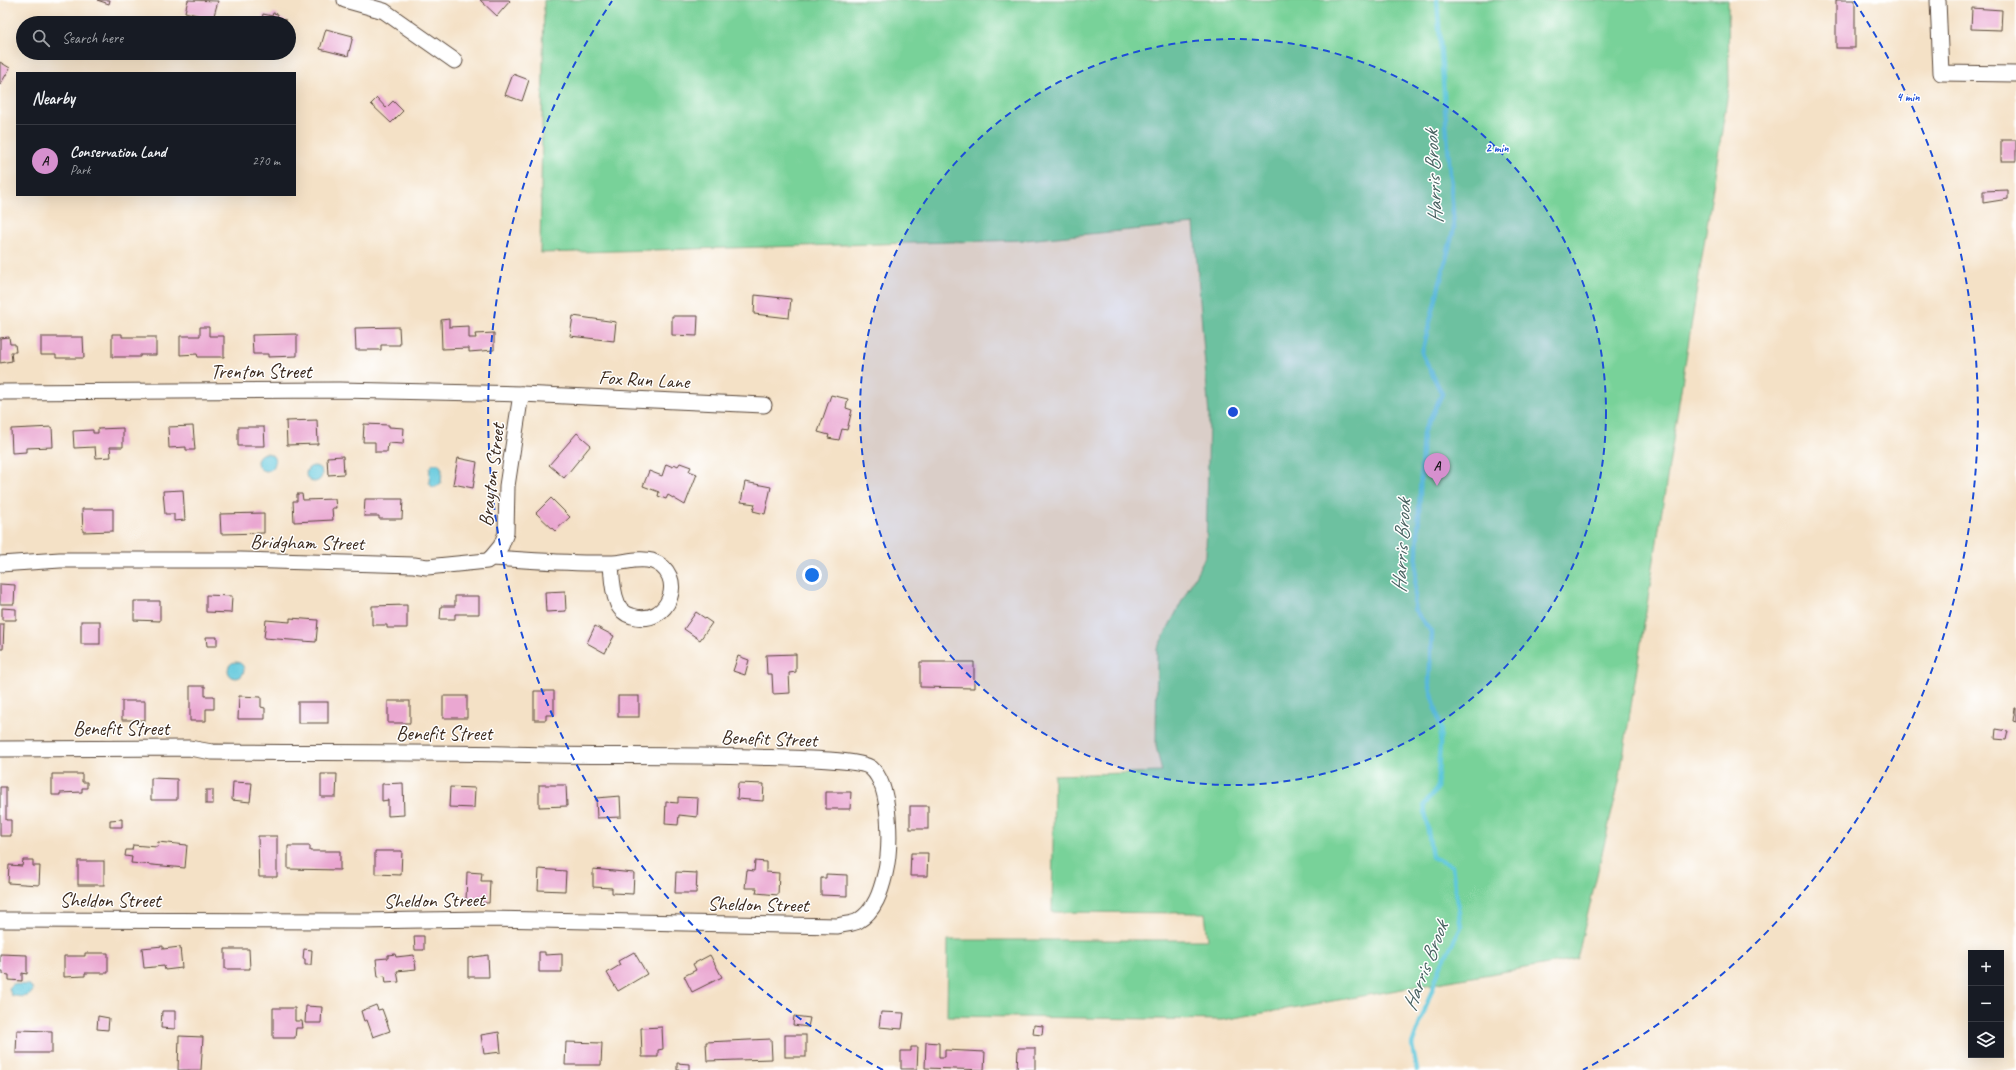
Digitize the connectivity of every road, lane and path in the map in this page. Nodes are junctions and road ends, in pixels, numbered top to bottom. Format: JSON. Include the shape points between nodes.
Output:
{"nodes":[{"id":1,"x":345,"y":0,"type":"edge"},
{"id":2,"x":1938,"y":0,"type":"edge"},
{"id":3,"x":455,"y":61,"type":"dead end"},
{"id":4,"x":2016,"y":74,"type":"edge"},
{"id":5,"x":0,"y":392,"type":"edge"},
{"id":6,"x":521,"y":394,"type":"junction"},
{"id":7,"x":764,"y":405,"type":"dead end"},
{"id":8,"x":491,"y":558,"type":"junction"},
{"id":9,"x":0,"y":564,"type":"edge"},
{"id":10,"x":611,"y":564,"type":"junction"},
{"id":11,"x":0,"y":749,"type":"edge"},
{"id":12,"x":864,"y":915,"type":"joint"},
{"id":13,"x":0,"y":920,"type":"edge"}],
"edges":[{"from":1,"to":3,"type":"street","via":[[384,11]]},
{"from":2,"to":4,"type":"street","via":[[1941,73]]},
{"from":5,"to":6,"type":"street","name":"Trenton Street","via":[[339,390]]},
{"from":6,"to":7,"type":"street","name":"Fox Run Lane"},
{"from":6,"to":8,"type":"street","name":"Brayton Street","via":[[507,486],[506,533],[501,546]]},
{"from":8,"to":9,"type":"street","name":"Bridgham Street","via":[[487,561],[427,567],[240,560],[60,560]]},
{"from":8,"to":10,"type":"street","name":"Bridgham Street"},
{"from":10,"to":10,"type":"street","name":"Bridgham Street","via":[[635,560],[650,561],[663,566],[670,577],[672,592],[661,612],[651,618],[639,618],[622,611],[613,589]]},
{"from":11,"to":12,"type":"street","name":"Benefit Street","via":[[189,748],[212,752],[682,755],[854,762],[872,768],[881,781],[885,792],[888,824],[886,868],[879,896]]},
{"from":12,"to":13,"type":"street","name":"Sheldon Street","via":[[857,921],[838,926],[485,919]]}]}
